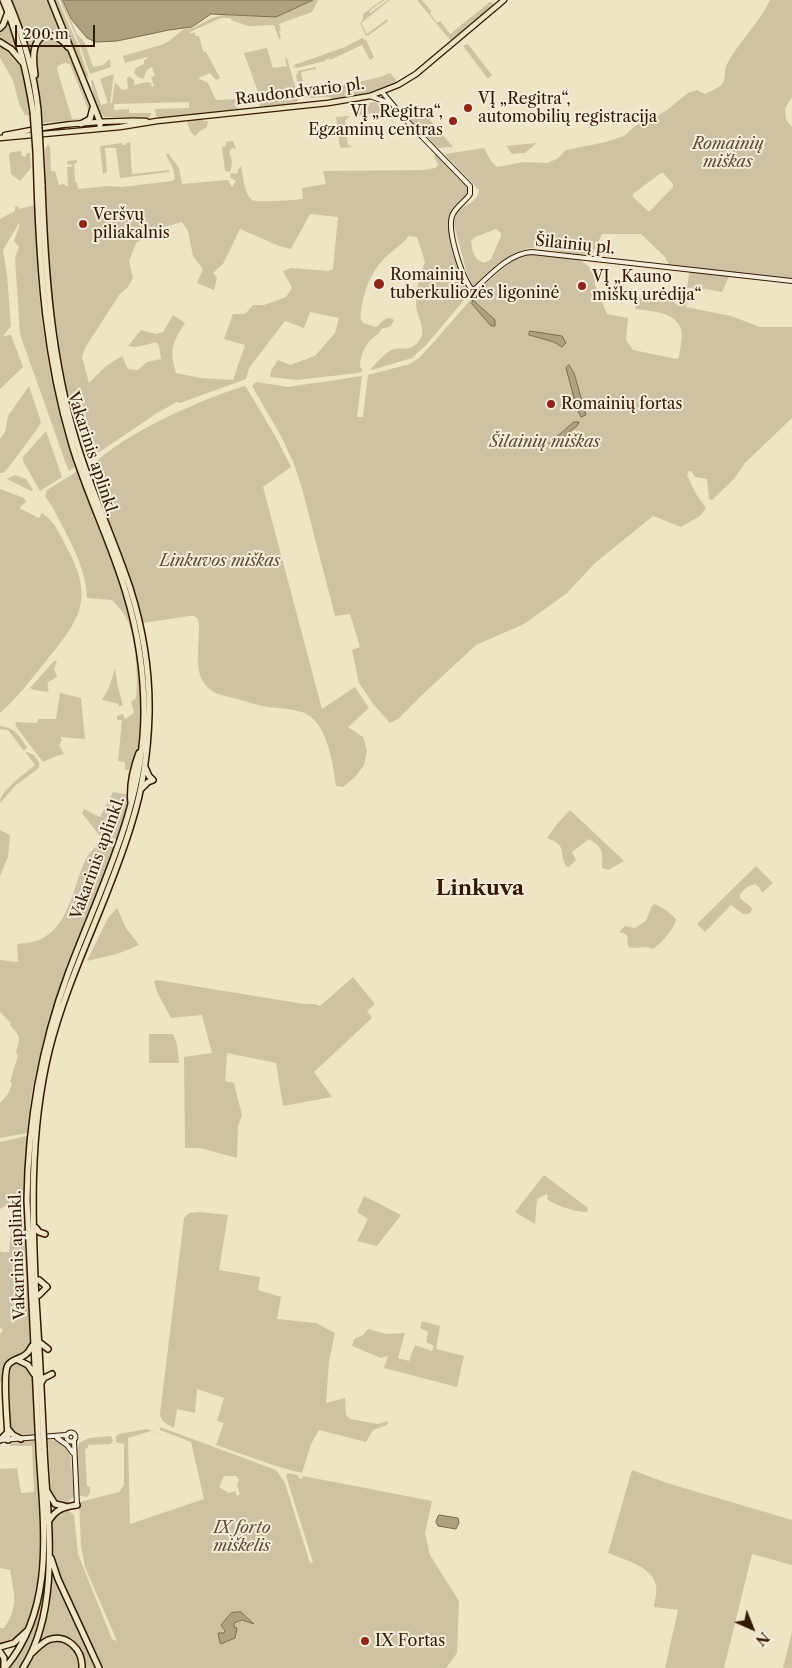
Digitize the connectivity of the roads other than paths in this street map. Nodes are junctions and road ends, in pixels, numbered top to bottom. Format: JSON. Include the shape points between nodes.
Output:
{"nodes":[{"id":1,"x":2,"y":0,"type":"edge"},
{"id":2,"x":8,"y":0,"type":"edge"},
{"id":3,"x":51,"y":0,"type":"edge"},
{"id":4,"x":504,"y":0,"type":"edge"},
{"id":5,"x":8,"y":12,"type":"junction"},
{"id":6,"x":0,"y":28,"type":"edge"},
{"id":7,"x":0,"y":42,"type":"edge"},
{"id":8,"x":72,"y":52,"type":"junction"},
{"id":9,"x":24,"y":64,"type":"junction"},
{"id":10,"x":35,"y":88,"type":"junction"},
{"id":11,"x":382,"y":92,"type":"junction"},
{"id":12,"x":370,"y":96,"type":"junction"},
{"id":13,"x":389,"y":103,"type":"junction"},
{"id":14,"x":93,"y":105,"type":"junction"},
{"id":15,"x":35,"y":110,"type":"junction"},
{"id":16,"x":81,"y":124,"type":"junction"},
{"id":17,"x":100,"y":125,"type":"junction"},
{"id":18,"x":0,"y":137,"type":"edge"},
{"id":19,"x":40,"y":184,"type":"junction"},
{"id":20,"x":792,"y":281,"type":"edge"},
{"id":21,"x":144,"y":767,"type":"junction"},
{"id":22,"x":140,"y":789,"type":"junction"},
{"id":23,"x":34,"y":1125,"type":"junction"},
{"id":24,"x":32,"y":1144,"type":"junction"},
{"id":25,"x":32,"y":1188,"type":"junction"},
{"id":26,"x":37,"y":1307,"type":"junction"},
{"id":27,"x":36,"y":1342,"type":"junction"},
{"id":28,"x":48,"y":1349,"type":"dead end"},
{"id":29,"x":18,"y":1360,"type":"junction"},
{"id":30,"x":52,"y":1374,"type":"dead end"},
{"id":31,"x":35,"y":1376,"type":"junction"},
{"id":32,"x":41,"y":1383,"type":"junction"},
{"id":33,"x":40,"y":1428,"type":"junction"},
{"id":34,"x":8,"y":1429,"type":"junction"},
{"id":35,"x":66,"y":1435,"type":"junction"},
{"id":36,"x":51,"y":1437,"type":"junction"},
{"id":37,"x":56,"y":1438,"type":"junction"},
{"id":38,"x":21,"y":1439,"type":"junction"},
{"id":39,"x":0,"y":1440,"type":"edge"},
{"id":40,"x":8,"y":1440,"type":"junction"},
{"id":41,"x":68,"y":1441,"type":"junction"},
{"id":42,"x":74,"y":1441,"type":"junction"},
{"id":43,"x":41,"y":1448,"type":"junction"},
{"id":44,"x":74,"y":1454,"type":"junction"},
{"id":45,"x":46,"y":1490,"type":"junction"},
{"id":46,"x":77,"y":1505,"type":"joint"},
{"id":47,"x":64,"y":1507,"type":"junction"},
{"id":48,"x":48,"y":1522,"type":"junction"},
{"id":49,"x":49,"y":1552,"type":"junction"},
{"id":50,"x":29,"y":1629,"type":"junction"},
{"id":51,"x":0,"y":1647,"type":"edge"},
{"id":52,"x":0,"y":1652,"type":"edge"},
{"id":53,"x":30,"y":1655,"type":"junction"},
{"id":54,"x":4,"y":1668,"type":"edge"},
{"id":55,"x":23,"y":1668,"type":"edge"},
{"id":56,"x":82,"y":1668,"type":"edge"},
{"id":57,"x":101,"y":1668,"type":"edge"}],
"edges":[{"from":1,"to":5,"type":"highway","name":"Vakarinis aplinkl."},
{"from":2,"to":10,"type":"highway","name":"Vakarinis aplinkl."},
{"from":3,"to":8,"type":"highway"},
{"from":4,"to":11,"type":"main road","name":"Raudondvario pl.","via":[[416,74]]},
{"from":5,"to":6,"type":"highway"},
{"from":5,"to":9,"type":"highway","name":"Vakarinis aplinkl."},
{"from":7,"to":9,"type":"highway"},
{"from":8,"to":10,"type":"highway","via":[[56,36],[46,36],[38,41],[34,53]]},
{"from":8,"to":14,"type":"highway"},
{"from":9,"to":15,"type":"highway","name":"Vakarinis aplinkl."},
{"from":10,"to":15,"type":"highway","name":"Vakarinis aplinkl."},
{"from":11,"to":12,"type":"main road","name":"Raudondvario pl."},
{"from":11,"to":13,"type":"main road"},
{"from":12,"to":13,"type":"main road"},
{"from":12,"to":17,"type":"main road","name":"Raudondvario pl."},
{"from":13,"to":20,"type":"main road","name":"Šilainių pl.","via":[[470,186],[470,194],[453,213],[451,227],[463,274],[473,291],[506,262],[528,252]]},
{"from":14,"to":16,"type":"highway","via":[[90,119]]},
{"from":14,"to":17,"type":"highway"},
{"from":15,"to":19,"type":"highway","name":"Vakarinis aplinkl.","bridge":true},
{"from":16,"to":17,"type":"main road","name":"Raudondvario pl."},
{"from":16,"to":18,"type":"main road","name":"Raudondvario pl."},
{"from":17,"to":18,"type":"main road","name":"Raudondvario pl.","via":[[92,129]]},
{"from":19,"to":21,"type":"highway","name":"Vakarinis aplinkl.","via":[[46,278],[59,372],[77,443],[131,590],[143,641],[149,712]]},
{"from":19,"to":23,"type":"highway","name":"Vakarinis aplinkl.","via":[[41,279],[50,352],[72,446],[133,616],[143,680],[144,713],[142,745],[130,791],[131,807],[116,856],[55,1012],[43,1056]]},
{"from":21,"to":22,"type":"highway","name":"Vakarinis aplinkl."},
{"from":21,"to":22,"type":"highway","via":[[153,780]]},
{"from":22,"to":23,"type":"highway","name":"Vakarinis aplinkl.","via":[[126,841],[60,1013]]},
{"from":23,"to":24,"type":"highway","name":"Vakarinis aplinkl."},
{"from":24,"to":25,"type":"highway","name":"Vakarinis aplinkl."},
{"from":24,"to":27,"type":"highway","name":"Vakarinis aplinkl.","via":[[28,1219]]},
{"from":25,"to":26,"type":"highway","name":"Vakarinis aplinkl."},
{"from":25,"to":26,"type":"highway","via":[[39,1280],[47,1286],[39,1295]]},
{"from":26,"to":27,"type":"highway","name":"Vakarinis aplinkl."},
{"from":27,"to":28,"type":"highway"},
{"from":27,"to":29,"type":"highway","via":[[29,1353]]},
{"from":27,"to":31,"type":"highway","name":"Vakarinis aplinkl."},
{"from":27,"to":32,"type":"highway","name":"Vakarinis aplinkl."},
{"from":29,"to":31,"type":"highway","via":[[28,1365]]},
{"from":29,"to":34,"type":"highway","via":[[9,1364],[6,1372]]},
{"from":30,"to":32,"type":"highway"},
{"from":31,"to":33,"type":"highway","name":"Vakarinis aplinkl."},
{"from":32,"to":33,"type":"highway","name":"Vakarinis aplinkl."},
{"from":33,"to":43,"type":"highway","name":"Vakarinis aplinkl.","bridge":true},
{"from":34,"to":38,"type":"highway"},
{"from":34,"to":39,"type":"highway"},
{"from":34,"to":40,"type":"highway"},
{"from":35,"to":36,"type":"main road"},
{"from":35,"to":41,"type":"main road"},
{"from":35,"to":42,"type":"main road","via":[[74,1434]]},
{"from":36,"to":37,"type":"main road"},
{"from":36,"to":38,"type":"main road"},
{"from":37,"to":41,"type":"main road"},
{"from":37,"to":44,"type":"main road"},
{"from":38,"to":40,"type":"main road"},
{"from":39,"to":40,"type":"main road"},
{"from":41,"to":42,"type":"main road"},
{"from":41,"to":44,"type":"main road"},
{"from":42,"to":44,"type":"main road"},
{"from":43,"to":45,"type":"highway","name":"Vakarinis aplinkl."},
{"from":43,"to":50,"type":"highway","name":"Vakarinis aplinkl.","via":[[44,1556],[39,1598]]},
{"from":44,"to":46,"type":"main road"},
{"from":45,"to":47,"type":"highway","via":[[55,1504]]},
{"from":45,"to":48,"type":"highway","name":"Vakarinis aplinkl."},
{"from":46,"to":47,"type":"highway"},
{"from":47,"to":48,"type":"highway","via":[[55,1511]]},
{"from":48,"to":49,"type":"highway","name":"Vakarinis aplinkl."},
{"from":49,"to":53,"type":"highway","name":"Vakarinis aplinkl.","via":[[46,1605]]},
{"from":49,"to":57,"type":"highway","via":[[58,1579]]},
{"from":50,"to":51,"type":"highway","via":[[14,1643]]},
{"from":50,"to":54,"type":"highway","name":"Vakarinis aplinkl."},
{"from":52,"to":54,"type":"highway"},
{"from":53,"to":55,"type":"highway","name":"Vakarinis aplinkl."},
{"from":53,"to":56,"type":"highway","via":[[46,1641],[56,1638],[71,1643],[78,1650]]}]}
